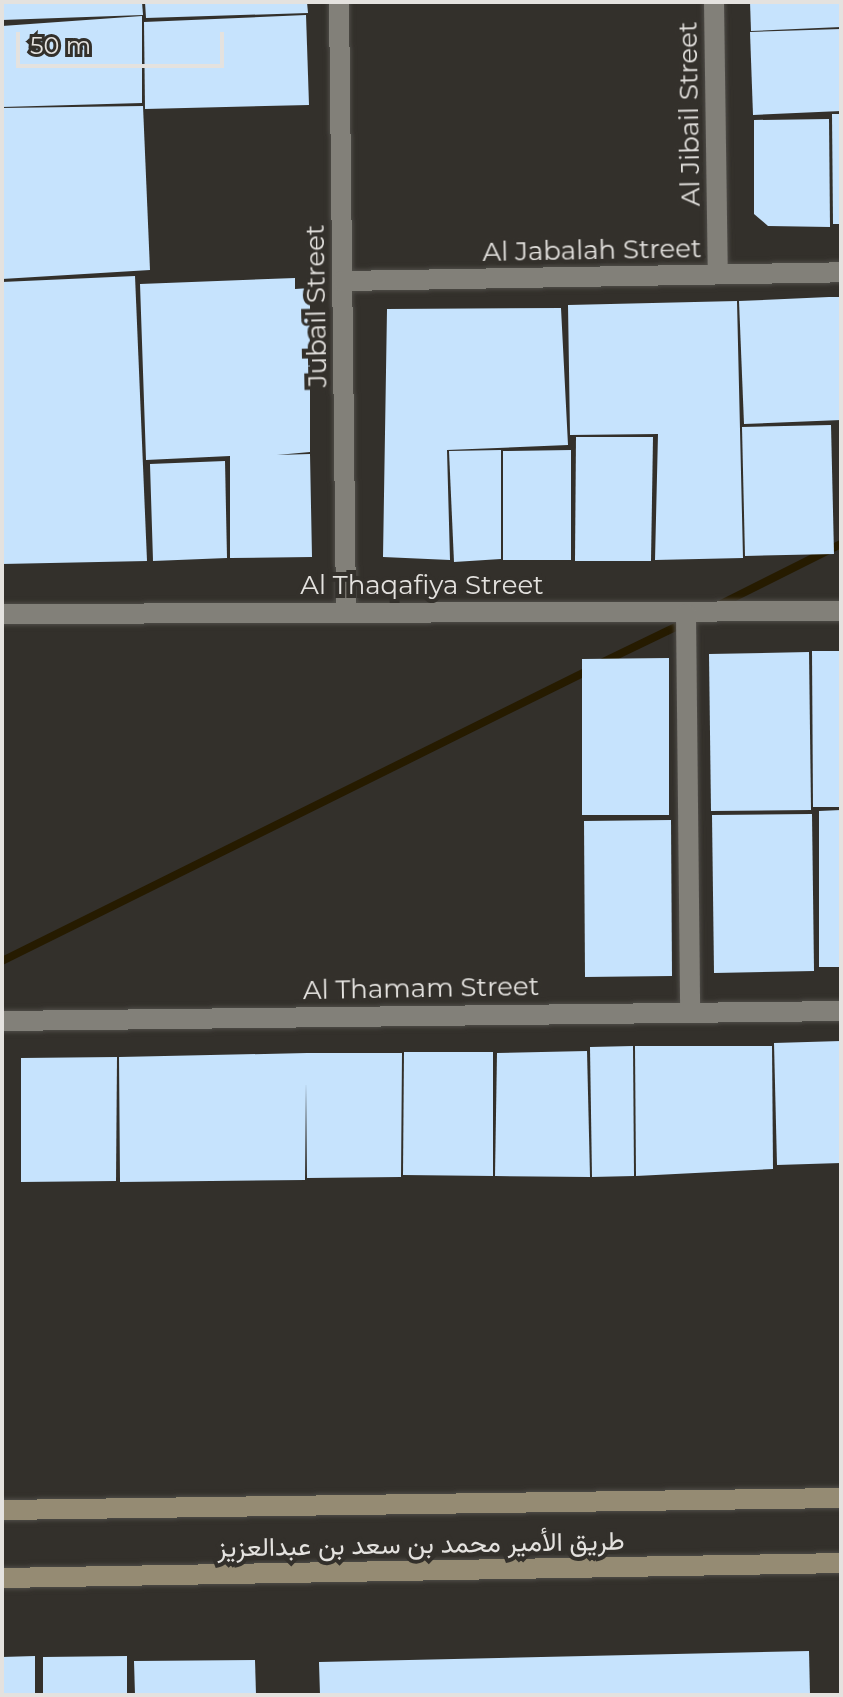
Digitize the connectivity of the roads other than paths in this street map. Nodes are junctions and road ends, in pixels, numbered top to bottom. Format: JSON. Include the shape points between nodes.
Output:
{"nodes":[{"id":1,"x":339,"y":2,"type":"edge"},
{"id":2,"x":714,"y":2,"type":"edge"},
{"id":3,"x":841,"y":272,"type":"edge"},
{"id":4,"x":718,"y":274,"type":"junction"},
{"id":5,"x":343,"y":281,"type":"junction"},
{"id":6,"x":346,"y":610,"type":"junction"},
{"id":7,"x":841,"y":611,"type":"edge"},
{"id":8,"x":2,"y":614,"type":"edge"},
{"id":9,"x":686,"y":614,"type":"junction"},
{"id":10,"x":841,"y":1011,"type":"edge"},
{"id":11,"x":690,"y":1012,"type":"junction"},
{"id":12,"x":2,"y":1021,"type":"edge"},
{"id":13,"x":841,"y":1498,"type":"edge"},
{"id":14,"x":2,"y":1510,"type":"edge"},
{"id":15,"x":841,"y":1563,"type":"edge"},
{"id":16,"x":2,"y":1578,"type":"edge"}],
"edges":[{"from":1,"to":5,"type":"street","name":"Jubail Street"},
{"from":2,"to":4,"type":"street","name":"Al Jibail Street"},
{"from":3,"to":4,"type":"street","name":"Al Jabalah Street"},
{"from":4,"to":5,"type":"street","name":"Al Jabalah Street"},
{"from":5,"to":6,"type":"street","name":"Jubail Street"},
{"from":6,"to":8,"type":"street","name":"Al Thaqafiya Street"},
{"from":6,"to":9,"type":"street","name":"Al Thaqafiya Street"},
{"from":7,"to":9,"type":"street","name":"Al Thaqafiya Street"},
{"from":9,"to":11,"type":"street"},
{"from":10,"to":11,"type":"street","name":"Al Thamam Street"},
{"from":11,"to":12,"type":"street","name":"Al Thamam Street"},
{"from":13,"to":14,"type":"main road","name":"طريق الأمير محمد بن سعد بن عبدالعزيز"},
{"from":15,"to":16,"type":"main road","name":"طريق الأمير محمد بن سعد بن عبدالعزيز"}]}
